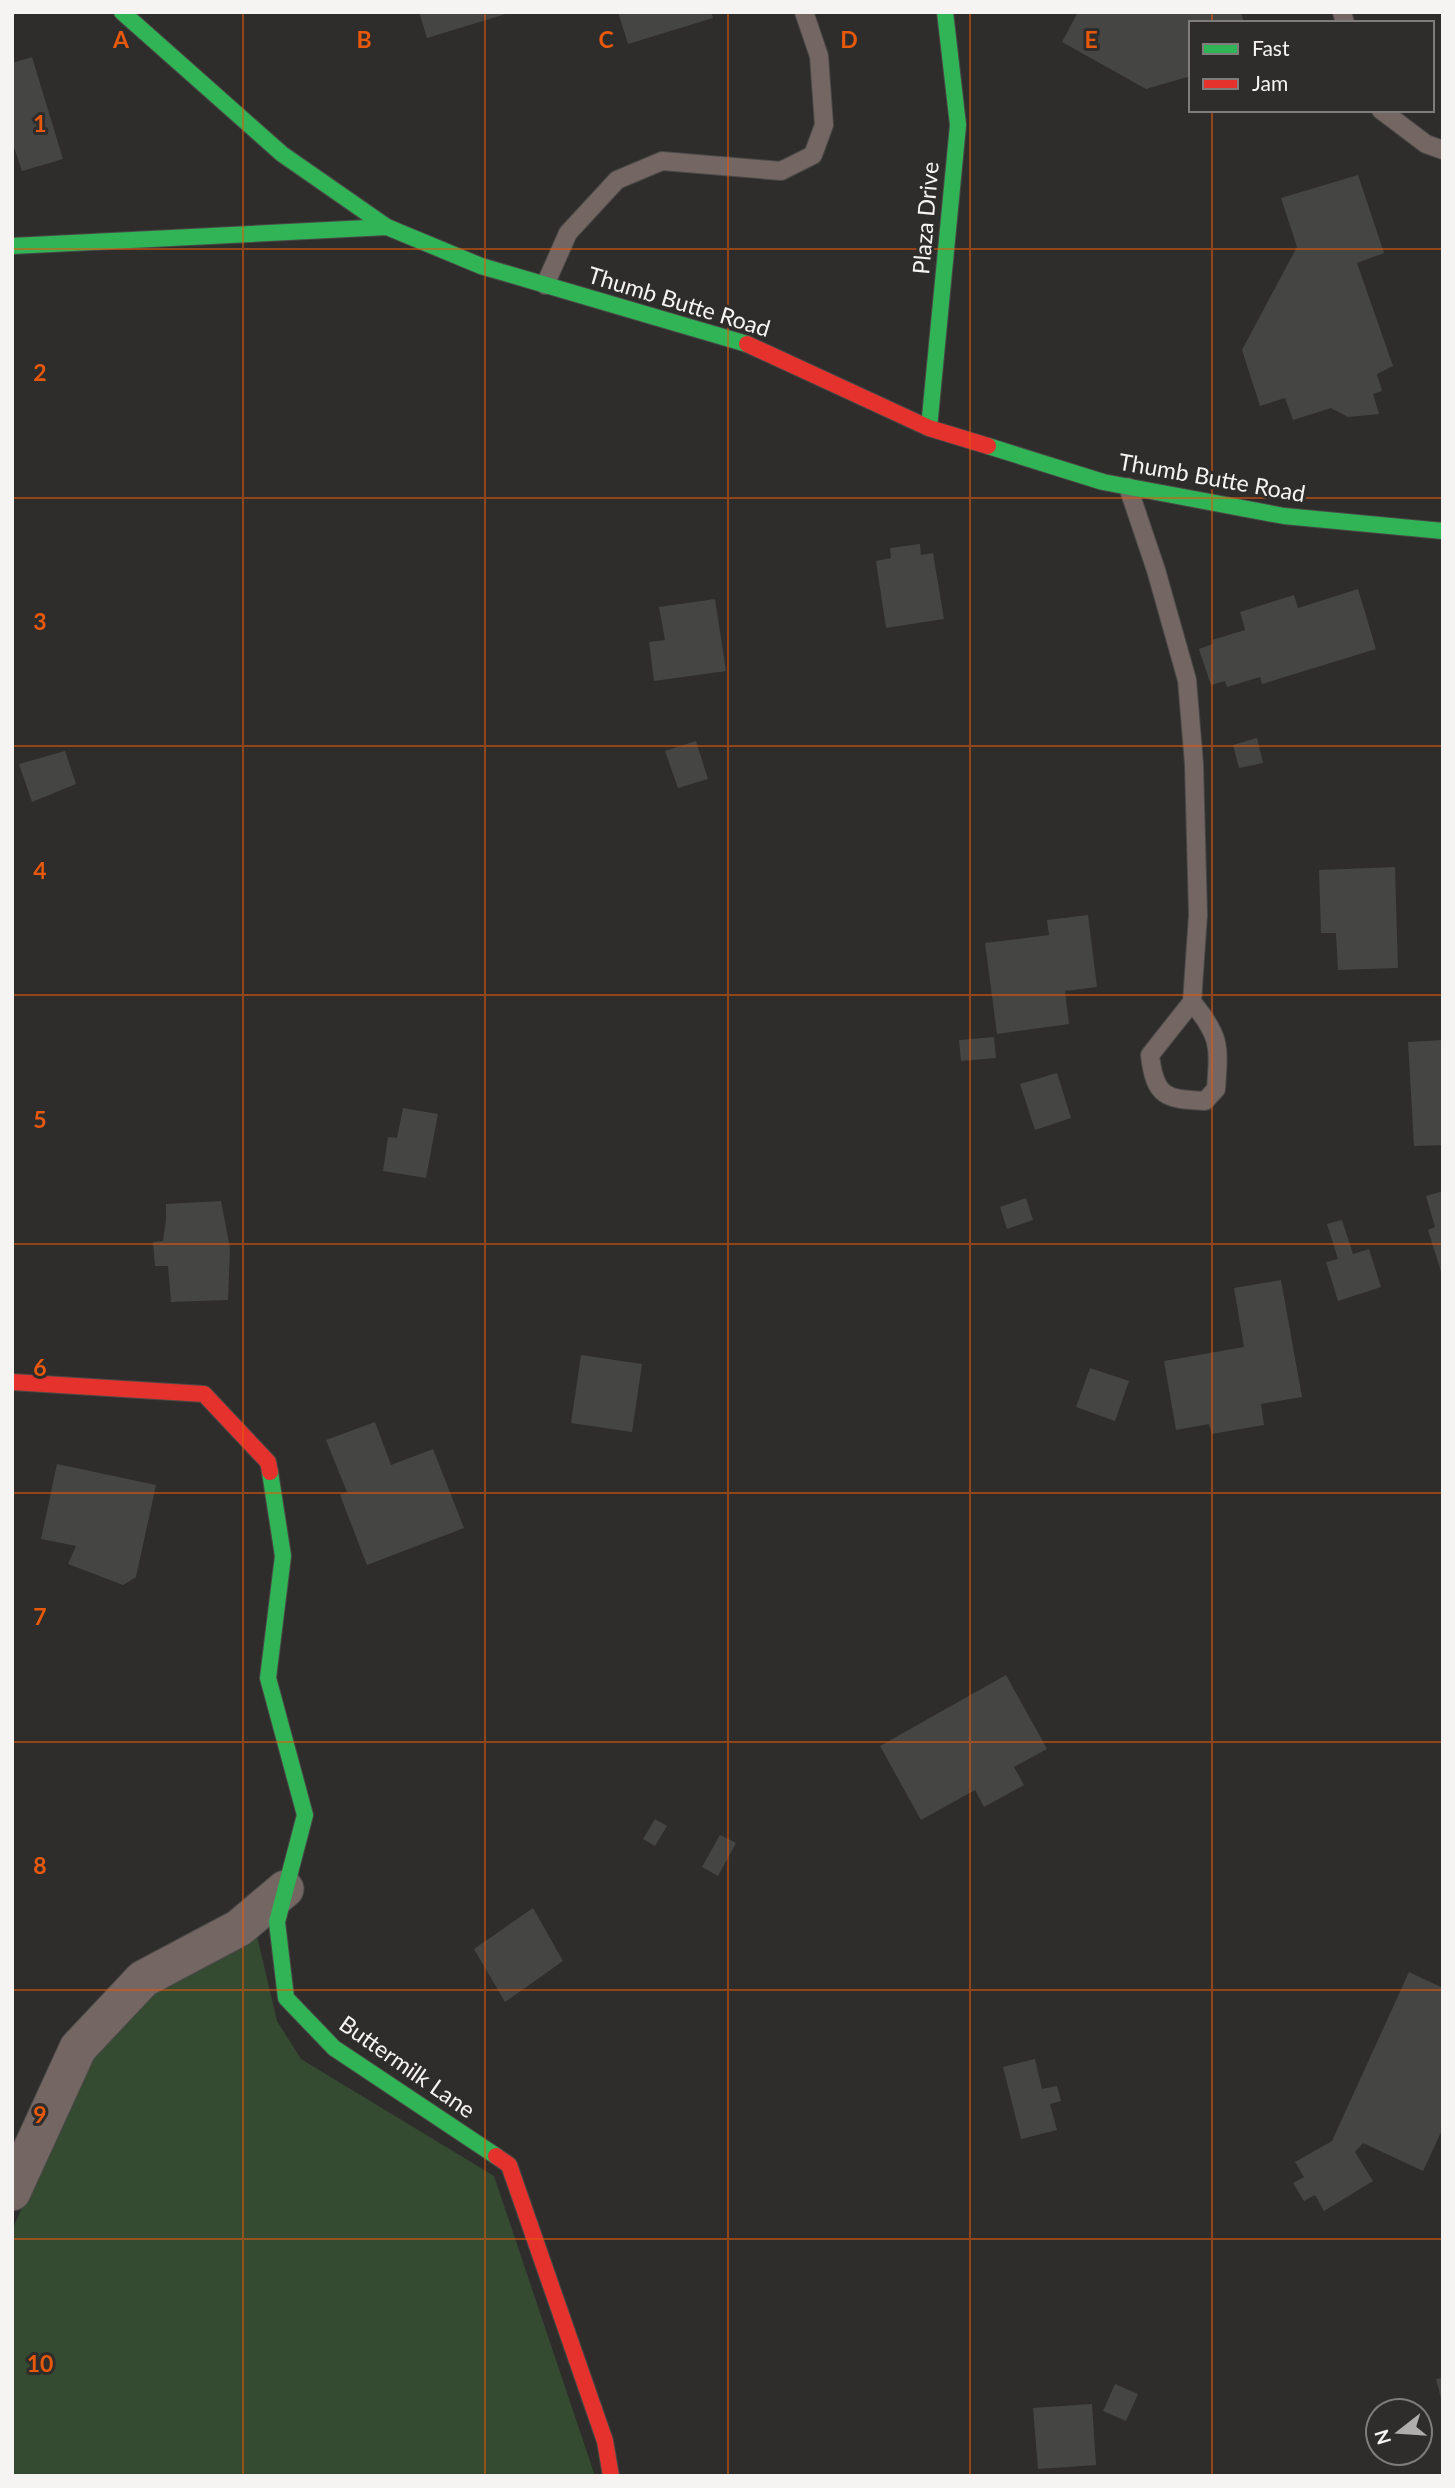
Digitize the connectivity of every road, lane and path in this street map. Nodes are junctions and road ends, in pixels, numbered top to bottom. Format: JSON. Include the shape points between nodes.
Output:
{"nodes":[{"id":1,"x":122,"y":12,"type":"edge"},
{"id":2,"x":804,"y":12,"type":"edge"},
{"id":3,"x":945,"y":12,"type":"edge"},
{"id":4,"x":1384,"y":112,"type":"edge"},
{"id":5,"x":1443,"y":150,"type":"edge"},
{"id":6,"x":387,"y":227,"type":"junction"},
{"id":7,"x":12,"y":246,"type":"edge"},
{"id":8,"x":545,"y":285,"type":"junction"},
{"id":9,"x":929,"y":428,"type":"junction"},
{"id":10,"x":1128,"y":487,"type":"junction"},
{"id":11,"x":1443,"y":531,"type":"edge"},
{"id":12,"x":1192,"y":1002,"type":"junction"},
{"id":13,"x":12,"y":1382,"type":"edge"},
{"id":14,"x":285,"y":1889,"type":"junction"},
{"id":15,"x":12,"y":2192,"type":"edge"},
{"id":16,"x":611,"y":2476,"type":"edge"}],
"edges":[{"from":1,"to":6,"type":"street","via":[[282,153]]},
{"from":2,"to":8,"type":"lane","via":[[819,56],[824,125],[813,155],[781,171],[662,161],[617,180],[568,233]]},
{"from":3,"to":9,"type":"street","name":"Plaza Drive","via":[[958,125]]},
{"from":4,"to":5,"type":"lane","via":[[1426,144]]},
{"from":6,"to":7,"type":"street","name":"Thumb Butte Road"},
{"from":6,"to":8,"type":"street","name":"Thumb Butte Road","via":[[481,266]]},
{"from":8,"to":9,"type":"street","name":"Thumb Butte Road","via":[[755,346]]},
{"from":9,"to":10,"type":"street","name":"Thumb Butte Road"},
{"from":10,"to":11,"type":"street","name":"Thumb Butte Road","via":[[1284,516]]},
{"from":10,"to":12,"type":"lane","via":[[1186,680],[1194,764],[1198,915]]},
{"from":12,"to":12,"type":"lane","via":[[1150,1055],[1152,1076],[1159,1091],[1176,1100],[1205,1101],[1216,1089],[1219,1048],[1211,1026]]},
{"from":13,"to":14,"type":"street","name":"Buttermilk Lane","via":[[204,1394],[268,1462],[283,1556],[268,1678],[305,1815]]},
{"from":14,"to":15,"type":"street","via":[[239,1928],[143,1979],[78,2048]]},
{"from":14,"to":16,"type":"street","name":"Buttermilk Lane","via":[[277,1922],[286,1998],[334,2048],[509,2165],[604,2441]]}]}
